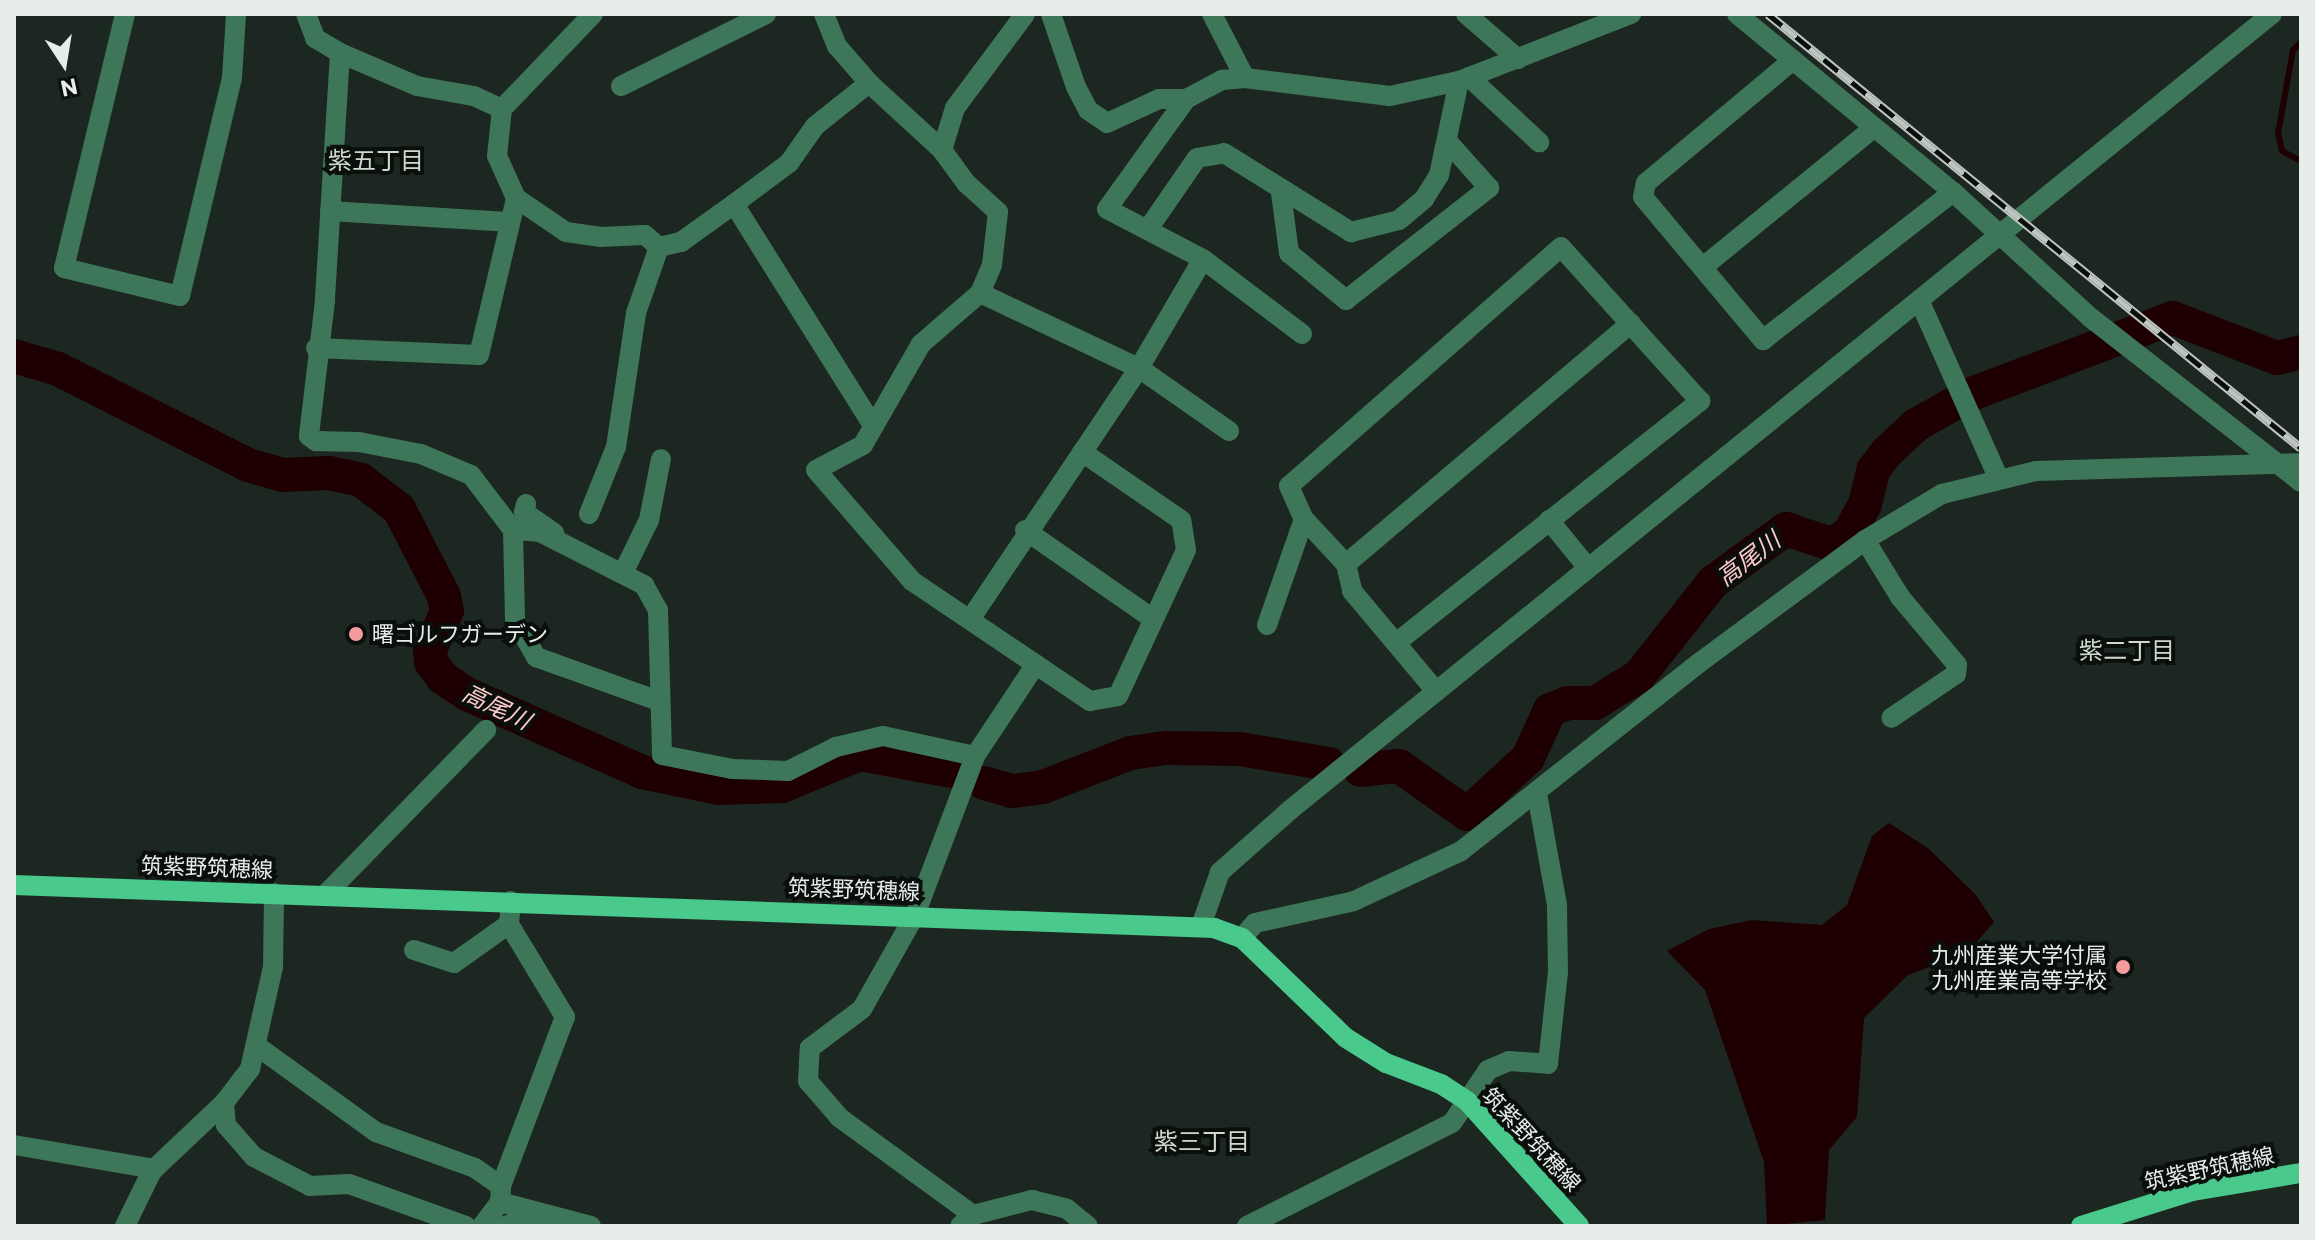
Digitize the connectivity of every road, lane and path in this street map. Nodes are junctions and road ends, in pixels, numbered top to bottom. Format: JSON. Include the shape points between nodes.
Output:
{"nodes":[{"id":1,"x":125,"y":14,"type":"edge"},
{"id":2,"x":236,"y":14,"type":"edge"},
{"id":3,"x":306,"y":14,"type":"edge"},
{"id":4,"x":593,"y":14,"type":"edge"},
{"id":5,"x":766,"y":14,"type":"edge"},
{"id":6,"x":824,"y":14,"type":"edge"},
{"id":7,"x":1025,"y":14,"type":"edge"},
{"id":8,"x":1051,"y":14,"type":"edge"},
{"id":9,"x":1212,"y":14,"type":"edge"},
{"id":10,"x":1466,"y":14,"type":"edge"},
{"id":11,"x":1631,"y":14,"type":"edge"},
{"id":12,"x":1737,"y":14,"type":"edge"},
{"id":13,"x":2272,"y":14,"type":"edge"},
{"id":14,"x":340,"y":53,"type":"junction"},
{"id":15,"x":1518,"y":59,"type":"junction"},
{"id":16,"x":1793,"y":60,"type":"junction"},
{"id":17,"x":1245,"y":78,"type":"junction"},
{"id":18,"x":1464,"y":79,"type":"junction"},
{"id":19,"x":869,"y":83,"type":"junction"},
{"id":20,"x":621,"y":86,"type":"dead end"},
{"id":21,"x":1186,"y":99,"type":"junction"},
{"id":22,"x":502,"y":109,"type":"junction"},
{"id":23,"x":1872,"y":129,"type":"junction"},
{"id":24,"x":1448,"y":142,"type":"junction"},
{"id":25,"x":1539,"y":142,"type":"dead end"},
{"id":26,"x":942,"y":150,"type":"junction"},
{"id":27,"x":1953,"y":192,"type":"junction"},
{"id":28,"x":1281,"y":193,"type":"junction"},
{"id":29,"x":516,"y":198,"type":"junction"},
{"id":30,"x":734,"y":204,"type":"junction"},
{"id":31,"x":330,"y":211,"type":"junction"},
{"id":32,"x":508,"y":222,"type":"junction"},
{"id":33,"x":1148,"y":229,"type":"junction"},
{"id":34,"x":1999,"y":237,"type":"junction"},
{"id":35,"x":659,"y":247,"type":"junction"},
{"id":36,"x":1203,"y":259,"type":"junction"},
{"id":37,"x":1703,"y":267,"type":"junction"},
{"id":38,"x":980,"y":293,"type":"junction"},
{"id":39,"x":1920,"y":302,"type":"junction"},
{"id":40,"x":1631,"y":323,"type":"junction"},
{"id":41,"x":1302,"y":334,"type":"dead end"},
{"id":42,"x":316,"y":348,"type":"junction"},
{"id":43,"x":1139,"y":368,"type":"junction"},
{"id":44,"x":873,"y":426,"type":"junction"},
{"id":45,"x":1229,"y":431,"type":"dead end"},
{"id":46,"x":1082,"y":452,"type":"junction"},
{"id":47,"x":661,"y":459,"type":"dead end"},
{"id":48,"x":2291,"y":464,"type":"edge"},
{"id":49,"x":1998,"y":477,"type":"junction"},
{"id":50,"x":2301,"y":482,"type":"edge"},
{"id":51,"x":526,"y":504,"type":"dead end"},
{"id":52,"x":589,"y":514,"type":"dead end"},
{"id":53,"x":1304,"y":519,"type":"junction"},
{"id":54,"x":1549,"y":520,"type":"junction"},
{"id":55,"x":513,"y":530,"type":"junction"},
{"id":56,"x":1025,"y":530,"type":"junction"},
{"id":57,"x":1865,"y":540,"type":"junction"},
{"id":58,"x":572,"y":546,"type":"junction"},
{"id":59,"x":1346,"y":564,"type":"junction"},
{"id":60,"x":1588,"y":568,"type":"junction"},
{"id":61,"x":623,"y":573,"type":"junction"},
{"id":62,"x":971,"y":618,"type":"junction"},
{"id":63,"x":1153,"y":619,"type":"junction"},
{"id":64,"x":1267,"y":625,"type":"dead end"},
{"id":65,"x":1396,"y":643,"type":"junction"},
{"id":66,"x":1036,"y":664,"type":"junction"},
{"id":67,"x":1436,"y":691,"type":"junction"},
{"id":68,"x":656,"y":700,"type":"junction"},
{"id":69,"x":1891,"y":718,"type":"dead end"},
{"id":70,"x":486,"y":730,"type":"dead end"},
{"id":71,"x":975,"y":756,"type":"junction"},
{"id":72,"x":1537,"y":794,"type":"junction"},
{"id":73,"x":14,"y":885,"type":"edge"},
{"id":74,"x":274,"y":893,"type":"junction"},
{"id":75,"x":327,"y":893,"type":"junction"},
{"id":76,"x":511,"y":901,"type":"junction"},
{"id":77,"x":915,"y":915,"type":"junction"},
{"id":78,"x":509,"y":924,"type":"junction"},
{"id":79,"x":1201,"y":926,"type":"junction"},
{"id":80,"x":1242,"y":938,"type":"junction"},
{"id":81,"x":414,"y":950,"type":"dead end"},
{"id":82,"x":257,"y":1046,"type":"junction"},
{"id":83,"x":1467,"y":1101,"type":"junction"},
{"id":84,"x":224,"y":1103,"type":"junction"},
{"id":85,"x":14,"y":1145,"type":"edge"},
{"id":86,"x":154,"y":1169,"type":"junction"},
{"id":87,"x":2301,"y":1173,"type":"edge"},
{"id":88,"x":500,"y":1194,"type":"junction"},
{"id":89,"x":544,"y":1214,"type":"junction"},
{"id":90,"x":967,"y":1220,"type":"edge"},
{"id":91,"x":125,"y":1226,"type":"edge"},
{"id":92,"x":466,"y":1226,"type":"edge"},
{"id":93,"x":482,"y":1226,"type":"edge"},
{"id":94,"x":505,"y":1226,"type":"edge"},
{"id":95,"x":591,"y":1226,"type":"edge"},
{"id":96,"x":1088,"y":1226,"type":"edge"},
{"id":97,"x":1247,"y":1226,"type":"edge"},
{"id":98,"x":1579,"y":1226,"type":"edge"},
{"id":99,"x":2081,"y":1226,"type":"edge"}],
"edges":[{"from":1,"to":2,"type":"street","via":[[64,268],[180,296],[232,78]]},
{"from":3,"to":14,"type":"street","via":[[315,38]]},
{"from":4,"to":22,"type":"street","via":[[569,45],[547,58]]},
{"from":5,"to":20,"type":"street"},
{"from":6,"to":19,"type":"street","via":[[837,46]]},
{"from":7,"to":26,"type":"street","via":[[955,108]]},
{"from":8,"to":21,"type":"street","via":[[1076,87],[1088,110],[1107,123],[1159,99]]},
{"from":9,"to":17,"type":"street"},
{"from":10,"to":15,"type":"street"},
{"from":11,"to":15,"type":"street"},
{"from":12,"to":16,"type":"street"},
{"from":13,"to":34,"type":"street"},
{"from":14,"to":22,"type":"street","via":[[417,86],[474,96]]},
{"from":14,"to":31,"type":"street"},
{"from":15,"to":18,"type":"street"},
{"from":16,"to":23,"type":"street"},
{"from":16,"to":37,"type":"street","via":[[1646,183],[1643,197]]},
{"from":17,"to":18,"type":"street","via":[[1390,96]]},
{"from":17,"to":21,"type":"street","via":[[1222,80]]},
{"from":18,"to":24,"type":"street"},
{"from":18,"to":25,"type":"street"},
{"from":19,"to":26,"type":"street"},
{"from":19,"to":30,"type":"street","via":[[815,126],[789,163]]},
{"from":21,"to":33,"type":"street","via":[[1107,209]]},
{"from":22,"to":29,"type":"street","via":[[497,156]]},
{"from":23,"to":27,"type":"street"},
{"from":23,"to":37,"type":"street"},
{"from":24,"to":28,"type":"street","via":[[1439,175],[1424,199],[1385,226],[1351,232]]},
{"from":24,"to":28,"type":"street","via":[[1489,188],[1346,300],[1289,253]]},
{"from":26,"to":38,"type":"street","via":[[966,183],[998,212],[992,265]]},
{"from":27,"to":34,"type":"street"},
{"from":27,"to":37,"type":"street","via":[[1763,340]]},
{"from":28,"to":33,"type":"street","via":[[1224,153],[1197,158]]},
{"from":29,"to":32,"type":"street"},
{"from":29,"to":35,"type":"street","via":[[566,232],[645,235]]},
{"from":30,"to":35,"type":"street","via":[[681,242]]},
{"from":30,"to":44,"type":"street"},
{"from":31,"to":32,"type":"street"},
{"from":31,"to":42,"type":"street","via":[[325,301]]},
{"from":32,"to":42,"type":"street","via":[[479,355]]},
{"from":33,"to":36,"type":"street"},
{"from":34,"to":39,"type":"street"},
{"from":34,"to":48,"type":"street","via":[[2091,318]]},
{"from":35,"to":52,"type":"street","via":[[636,313],[616,447]]},
{"from":36,"to":41,"type":"street"},
{"from":36,"to":43,"type":"street"},
{"from":38,"to":43,"type":"street"},
{"from":38,"to":44,"type":"street","via":[[921,344]]},
{"from":39,"to":49,"type":"street"},
{"from":39,"to":60,"type":"street"},
{"from":40,"to":53,"type":"street","via":[[1561,247],[1298,474],[1289,486]]},
{"from":40,"to":54,"type":"street","via":[[1700,401]]},
{"from":40,"to":59,"type":"street"},
{"from":42,"to":55,"type":"street","via":[[309,436],[449,463],[471,475]]},
{"from":43,"to":45,"type":"street"},
{"from":43,"to":46,"type":"street"},
{"from":44,"to":62,"type":"street","via":[[863,445],[816,470],[912,581]]},
{"from":46,"to":56,"type":"street"},
{"from":46,"to":63,"type":"street","via":[[1181,520],[1186,550]]},
{"from":47,"to":61,"type":"street","via":[[649,520]]},
{"from":48,"to":49,"type":"street","via":[[2191,464]]},
{"from":48,"to":50,"type":"street"},
{"from":49,"to":57,"type":"street","via":[[1942,494]]},
{"from":51,"to":58,"type":"street","via":[[524,512]]},
{"from":53,"to":59,"type":"street"},
{"from":53,"to":64,"type":"street"},
{"from":54,"to":60,"type":"street"},
{"from":54,"to":65,"type":"street"},
{"from":55,"to":58,"type":"street","via":[[540,532]]},
{"from":55,"to":68,"type":"street","via":[[515,620],[536,657]]},
{"from":56,"to":62,"type":"street"},
{"from":56,"to":63,"type":"street"},
{"from":57,"to":69,"type":"street","via":[[1900,597],[1957,665],[1956,674]]},
{"from":57,"to":72,"type":"street","via":[[1699,663]]},
{"from":58,"to":61,"type":"street"},
{"from":59,"to":65,"type":"street","via":[[1352,591]]},
{"from":60,"to":67,"type":"street"},
{"from":61,"to":68,"type":"street","via":[[644,585],[658,610]]},
{"from":62,"to":66,"type":"street"},
{"from":63,"to":66,"type":"street","via":[[1118,696],[1090,701]]},
{"from":65,"to":67,"type":"street"},
{"from":66,"to":71,"type":"street"},
{"from":67,"to":79,"type":"street","via":[[1228,864],[1209,891]]},
{"from":68,"to":71,"type":"street","via":[[662,755],[732,769],[788,771],[873,736]]},
{"from":70,"to":75,"type":"street"},
{"from":71,"to":77,"type":"street"},
{"from":72,"to":80,"type":"street","via":[[1461,851],[1354,901],[1255,923]]},
{"from":72,"to":83,"type":"street","via":[[1557,905],[1558,972],[1548,1064],[1509,1061],[1488,1070]]},
{"from":73,"to":74,"type":"main road","name":"筑紫野筑穂線"},
{"from":74,"to":75,"type":"main road","name":"筑紫野筑穂線"},
{"from":74,"to":82,"type":"street","via":[[273,967]]},
{"from":75,"to":76,"type":"main road","name":"筑紫野筑穂線"},
{"from":76,"to":77,"type":"main road","name":"筑紫野筑穂線"},
{"from":76,"to":78,"type":"street"},
{"from":77,"to":79,"type":"main road","name":"筑紫野筑穂線"},
{"from":77,"to":90,"type":"street","via":[[862,1009],[810,1048],[808,1081],[840,1118]]},
{"from":78,"to":81,"type":"street","via":[[454,963]]},
{"from":78,"to":88,"type":"street","via":[[565,1017]]},
{"from":79,"to":80,"type":"main road","name":"筑紫野筑穂線"},
{"from":80,"to":83,"type":"main road","name":"筑紫野筑穂線","via":[[1346,1038]]},
{"from":82,"to":84,"type":"street","via":[[250,1069]]},
{"from":82,"to":88,"type":"street","via":[[376,1132],[475,1168]]},
{"from":83,"to":97,"type":"street","via":[[1452,1123]]},
{"from":83,"to":98,"type":"main road","name":"筑紫野筑穂線"},
{"from":84,"to":86,"type":"street"},
{"from":84,"to":92,"type":"street","via":[[226,1125],[254,1157],[316,1187],[349,1184]]},
{"from":85,"to":86,"type":"street"},
{"from":86,"to":91,"type":"street"},
{"from":87,"to":99,"type":"main road","name":"筑紫野筑穂線","via":[[2193,1191]]},
{"from":88,"to":89,"type":"street"},
{"from":88,"to":93,"type":"street"},
{"from":89,"to":94,"type":"street"},
{"from":89,"to":95,"type":"street"},
{"from":90,"to":96,"type":"street","via":[[1032,1200],[1067,1209]]}]}
